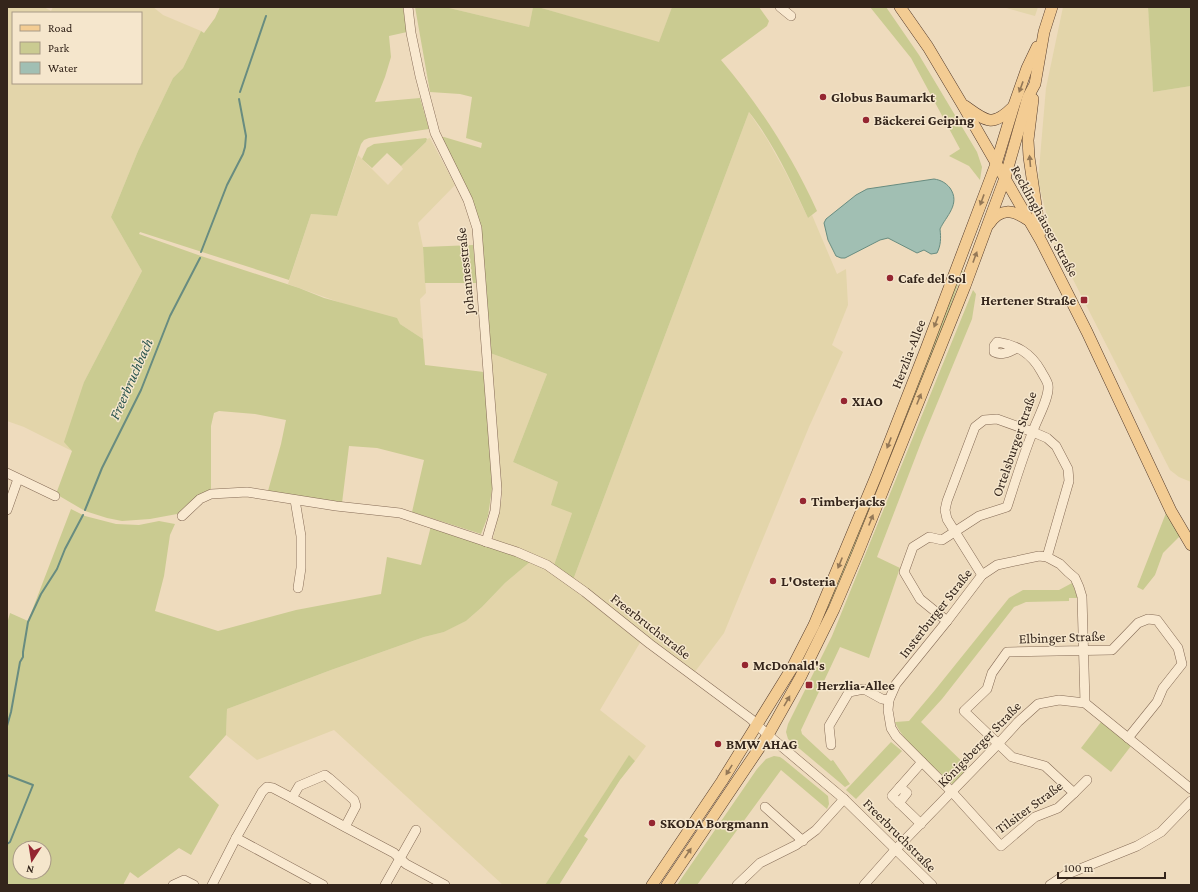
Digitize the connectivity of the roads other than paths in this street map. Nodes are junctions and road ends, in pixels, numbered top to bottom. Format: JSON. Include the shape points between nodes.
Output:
{"nodes":[{"id":1,"x":408,"y":7,"type":"edge"},
{"id":2,"x":780,"y":7,"type":"edge"},
{"id":3,"x":900,"y":7,"type":"edge"},
{"id":4,"x":1052,"y":7,"type":"edge"},
{"id":5,"x":791,"y":16,"type":"dead end"},
{"id":6,"x":1044,"y":32,"type":"junction"},
{"id":7,"x":1035,"y":84,"type":"junction"},
{"id":8,"x":962,"y":104,"type":"junction"},
{"id":9,"x":1014,"y":105,"type":"junction"},
{"id":10,"x":996,"y":164,"type":"junction"},
{"id":11,"x":1005,"y":178,"type":"junction"},
{"id":12,"x":1030,"y":222,"type":"junction"},
{"id":13,"x":985,"y":230,"type":"junction"},
{"id":14,"x":1041,"y":241,"type":"junction"},
{"id":15,"x":1017,"y":348,"type":"dead end"},
{"id":16,"x":1033,"y":432,"type":"junction"},
{"id":17,"x":7,"y":473,"type":"edge"},
{"id":18,"x":18,"y":479,"type":"junction"},
{"id":19,"x":55,"y":496,"type":"dead end"},
{"id":20,"x":295,"y":500,"type":"junction"},
{"id":21,"x":7,"y":509,"type":"edge"},
{"id":22,"x":182,"y":516,"type":"dead end"},
{"id":23,"x":954,"y":531,"type":"junction"},
{"id":24,"x":486,"y":542,"type":"junction"},
{"id":25,"x":1191,"y":545,"type":"edge"},
{"id":26,"x":1047,"y":557,"type":"junction"},
{"id":27,"x":982,"y":575,"type":"junction"},
{"id":28,"x":298,"y":588,"type":"dead end"},
{"id":29,"x":947,"y":621,"type":"junction"},
{"id":30,"x":1084,"y":650,"type":"junction"},
{"id":31,"x":889,"y":700,"type":"junction"},
{"id":32,"x":1084,"y":703,"type":"junction"},
{"id":33,"x":757,"y":725,"type":"junction"},
{"id":34,"x":768,"y":735,"type":"junction"},
{"id":35,"x":1128,"y":738,"type":"junction"},
{"id":36,"x":998,"y":744,"type":"junction"},
{"id":37,"x":831,"y":745,"type":"dead end"},
{"id":38,"x":922,"y":762,"type":"junction"},
{"id":39,"x":1088,"y":780,"type":"dead end"},
{"id":40,"x":1191,"y":790,"type":"edge"},
{"id":41,"x":952,"y":792,"type":"junction"},
{"id":42,"x":1074,"y":792,"type":"junction"},
{"id":43,"x":292,"y":798,"type":"junction"},
{"id":44,"x":844,"y":799,"type":"junction"},
{"id":45,"x":1191,"y":801,"type":"edge"},
{"id":46,"x":765,"y":807,"type":"dead end"},
{"id":47,"x":921,"y":824,"type":"junction"},
{"id":48,"x":346,"y":826,"type":"junction"},
{"id":49,"x":416,"y":830,"type":"dead end"},
{"id":50,"x":236,"y":838,"type":"junction"},
{"id":51,"x":803,"y":841,"type":"junction"},
{"id":52,"x":895,"y":850,"type":"junction"},
{"id":53,"x":399,"y":858,"type":"junction"},
{"id":54,"x":173,"y":885,"type":"edge"},
{"id":55,"x":194,"y":885,"type":"edge"},
{"id":56,"x":212,"y":885,"type":"edge"},
{"id":57,"x":324,"y":885,"type":"edge"},
{"id":58,"x":384,"y":885,"type":"edge"},
{"id":59,"x":445,"y":885,"type":"edge"},
{"id":60,"x":652,"y":885,"type":"edge"},
{"id":61,"x":667,"y":885,"type":"edge"},
{"id":62,"x":737,"y":885,"type":"edge"},
{"id":63,"x":865,"y":885,"type":"edge"},
{"id":64,"x":932,"y":885,"type":"edge"},
{"id":65,"x":1050,"y":885,"type":"edge"}],
"edges":[{"from":1,"to":24,"type":"street","name":"Johannesstraße","via":[[420,76],[436,139],[468,200],[477,228],[497,489],[495,511]]},
{"from":2,"to":5,"type":"street"},
{"from":3,"to":8,"type":"main road","name":"Recklinghäuser Straße","via":[[928,47]]},
{"from":4,"to":6,"type":"main road"},
{"from":6,"to":7,"type":"main road"},
{"from":6,"to":9,"type":"main road","one_way":true},
{"from":7,"to":11,"type":"main road","via":[[1028,97]]},
{"from":14,"to":7,"type":"main road","one_way":true,"via":[[1028,140]]},
{"from":8,"to":9,"type":"main road","via":[[985,119],[994,120],[1002,117]]},
{"from":8,"to":10,"type":"main road","name":"Recklinghäuser Straße"},
{"from":9,"to":10,"type":"main road"},
{"from":10,"to":11,"type":"main road","name":"Recklinghäuser Straße"},
{"from":10,"to":33,"type":"main road","name":"Herzlia-Allee","one_way":true,"via":[[877,474],[814,625],[792,668]]},
{"from":11,"to":12,"type":"main road","name":"Recklinghäuser Straße"},
{"from":11,"to":13,"type":"main road","name":"Herzlia-Allee"},
{"from":12,"to":13,"type":"main road","via":[[1017,213],[1008,211],[998,215]]},
{"from":12,"to":14,"type":"main road","name":"Recklinghäuser Straße"},
{"from":34,"to":13,"type":"main road","name":"Herzlia-Allee","one_way":true,"via":[[819,642],[857,555]]},
{"from":14,"to":25,"type":"main road","name":"Recklinghäuser Straße","via":[[1171,511]]},
{"from":15,"to":16,"type":"street","name":"Ortelsburger Straße","via":[[1033,358],[1048,385],[1048,394]]},
{"from":16,"to":23,"type":"street","name":"Ortelsburger Straße","via":[[1007,507],[978,516]]},
{"from":16,"to":23,"type":"street","via":[[997,419],[984,420],[974,427],[945,510]]},
{"from":16,"to":26,"type":"street","via":[[1047,438],[1056,446],[1068,469],[1069,481]]},
{"from":17,"to":18,"type":"street"},
{"from":18,"to":19,"type":"street"},
{"from":18,"to":21,"type":"street"},
{"from":20,"to":22,"type":"street","name":"Freerbruchstraße","via":[[247,492],[211,494],[200,499]]},
{"from":20,"to":24,"type":"street","name":"Freerbruchstraße","via":[[400,513]]},
{"from":20,"to":28,"type":"street","via":[[301,536]]},
{"from":23,"to":27,"type":"street"},
{"from":23,"to":29,"type":"street","name":"Ortelsburger Straße","via":[[942,540],[929,537],[913,547],[904,572],[920,599]]},
{"from":24,"to":33,"type":"street","name":"Freerbruchstraße","via":[[547,564]]},
{"from":26,"to":27,"type":"street","name":"Insterburger Straße","via":[[1039,556],[997,565]]},
{"from":26,"to":30,"type":"street","via":[[1060,564],[1075,578],[1079,587],[1082,597]]},
{"from":27,"to":29,"type":"street","name":"Insterburger Straße"},
{"from":29,"to":31,"type":"street","name":"Insterburger Straße","via":[[896,684]]},
{"from":30,"to":32,"type":"street"},
{"from":30,"to":35,"type":"street","name":"Elbinger Straße","via":[[1112,650],[1138,623],[1148,619],[1157,620],[1178,648],[1182,664],[1163,688],[1157,702]]},
{"from":30,"to":36,"type":"street","name":"Elbinger Straße","via":[[1007,652],[992,673],[987,689],[964,711]]},
{"from":31,"to":37,"type":"street","via":[[864,689],[849,692],[829,726]]},
{"from":31,"to":38,"type":"street","name":"Insterburger Straße","via":[[891,728]]},
{"from":32,"to":35,"type":"street"},
{"from":32,"to":36,"type":"street","name":"Königsberger Straße","via":[[1059,700],[1038,704]]},
{"from":33,"to":34,"type":"street","name":"Freerbruchstraße"},
{"from":33,"to":60,"type":"main road","name":"Herzlia-Allee","one_way":true},
{"from":34,"to":44,"type":"street","name":"Freerbruchstraße"},
{"from":61,"to":34,"type":"main road","name":"Herzlia-Allee","one_way":true},
{"from":35,"to":40,"type":"street"},
{"from":36,"to":41,"type":"street","name":"Königsberger Straße"},
{"from":36,"to":42,"type":"street","name":"Tilsiter Straße","via":[[1012,757],[1045,766]]},
{"from":38,"to":41,"type":"street","name":"Insterburger Straße"},
{"from":38,"to":47,"type":"street","via":[[892,796]]},
{"from":39,"to":42,"type":"street","name":"Tilsiter Straße"},
{"from":41,"to":42,"type":"street","name":"Tilsiter Straße","via":[[1002,846],[1035,817],[1058,808]]},
{"from":41,"to":47,"type":"street","name":"Königsberger Straße"},
{"from":43,"to":48,"type":"street"},
{"from":43,"to":48,"type":"street","via":[[298,786],[325,775],[354,800],[356,806]]},
{"from":43,"to":50,"type":"street","via":[[268,787],[262,792]]},
{"from":44,"to":51,"type":"street"},
{"from":44,"to":52,"type":"street","name":"Freerbruchstraße"},
{"from":45,"to":65,"type":"street","via":[[1155,836]]},
{"from":46,"to":51,"type":"street"},
{"from":47,"to":52,"type":"street","name":"Königsberger Straße"},
{"from":48,"to":53,"type":"street"},
{"from":49,"to":53,"type":"street"},
{"from":50,"to":56,"type":"street"},
{"from":50,"to":57,"type":"street"},
{"from":51,"to":62,"type":"street","via":[[760,863]]},
{"from":52,"to":63,"type":"street","name":"Königsberger Straße"},
{"from":52,"to":64,"type":"street","name":"Freerbruchstraße"},
{"from":53,"to":58,"type":"street"},
{"from":53,"to":59,"type":"street"},
{"from":54,"to":55,"type":"street","via":[[184,880]]}]}
